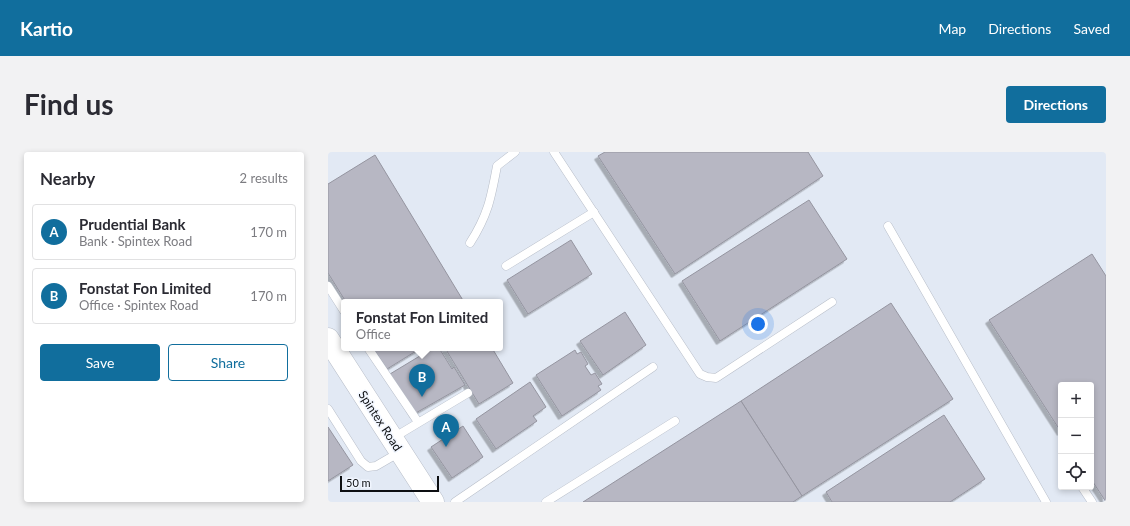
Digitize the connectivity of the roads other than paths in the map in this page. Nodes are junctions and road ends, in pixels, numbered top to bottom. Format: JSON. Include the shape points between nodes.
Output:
{"nodes":[{"id":1,"x":515,"y":152,"type":"edge"},
{"id":2,"x":554,"y":152,"type":"edge"},
{"id":3,"x":594,"y":212,"type":"junction"},
{"id":4,"x":888,"y":226,"type":"dead end"},
{"id":5,"x":470,"y":243,"type":"dead end"},
{"id":6,"x":506,"y":266,"type":"dead end"},
{"id":7,"x":328,"y":286,"type":"edge"},
{"id":8,"x":832,"y":302,"type":"dead end"},
{"id":9,"x":341,"y":306,"type":"edge"},
{"id":10,"x":328,"y":339,"type":"edge"},
{"id":11,"x":370,"y":351,"type":"edge"},
{"id":12,"x":653,"y":367,"type":"dead end"},
{"id":13,"x":468,"y":392,"type":"dead end"},
{"id":14,"x":328,"y":408,"type":"edge"},
{"id":15,"x":675,"y":421,"type":"dead end"},
{"id":16,"x":418,"y":422,"type":"junction"},
{"id":17,"x":396,"y":445,"type":"junction"},
{"id":18,"x":1084,"y":490,"type":"edge"},
{"id":19,"x":433,"y":502,"type":"edge"},
{"id":20,"x":455,"y":502,"type":"edge"},
{"id":21,"x":546,"y":502,"type":"edge"},
{"id":22,"x":1046,"y":502,"type":"edge"},
{"id":23,"x":1092,"y":502,"type":"edge"}],
"edges":[{"from":1,"to":5,"type":"lane","via":[[497,166],[483,223]]},
{"from":2,"to":3,"type":"lane"},
{"from":3,"to":6,"type":"lane"},
{"from":3,"to":8,"type":"lane","via":[[700,374],[707,377],[716,378]]},
{"from":4,"to":22,"type":"lane"},
{"from":7,"to":9,"type":"lane"},
{"from":10,"to":17,"type":"main road","name":"Spintex Road"},
{"from":11,"to":16,"type":"lane"},
{"from":12,"to":20,"type":"lane"},
{"from":13,"to":16,"type":"lane"},
{"from":14,"to":17,"type":"lane","via":[[361,461],[368,467],[376,466]]},
{"from":15,"to":21,"type":"lane"},
{"from":16,"to":17,"type":"lane"},
{"from":17,"to":19,"type":"main road","name":"Spintex Road"},
{"from":18,"to":23,"type":"lane"}]}
